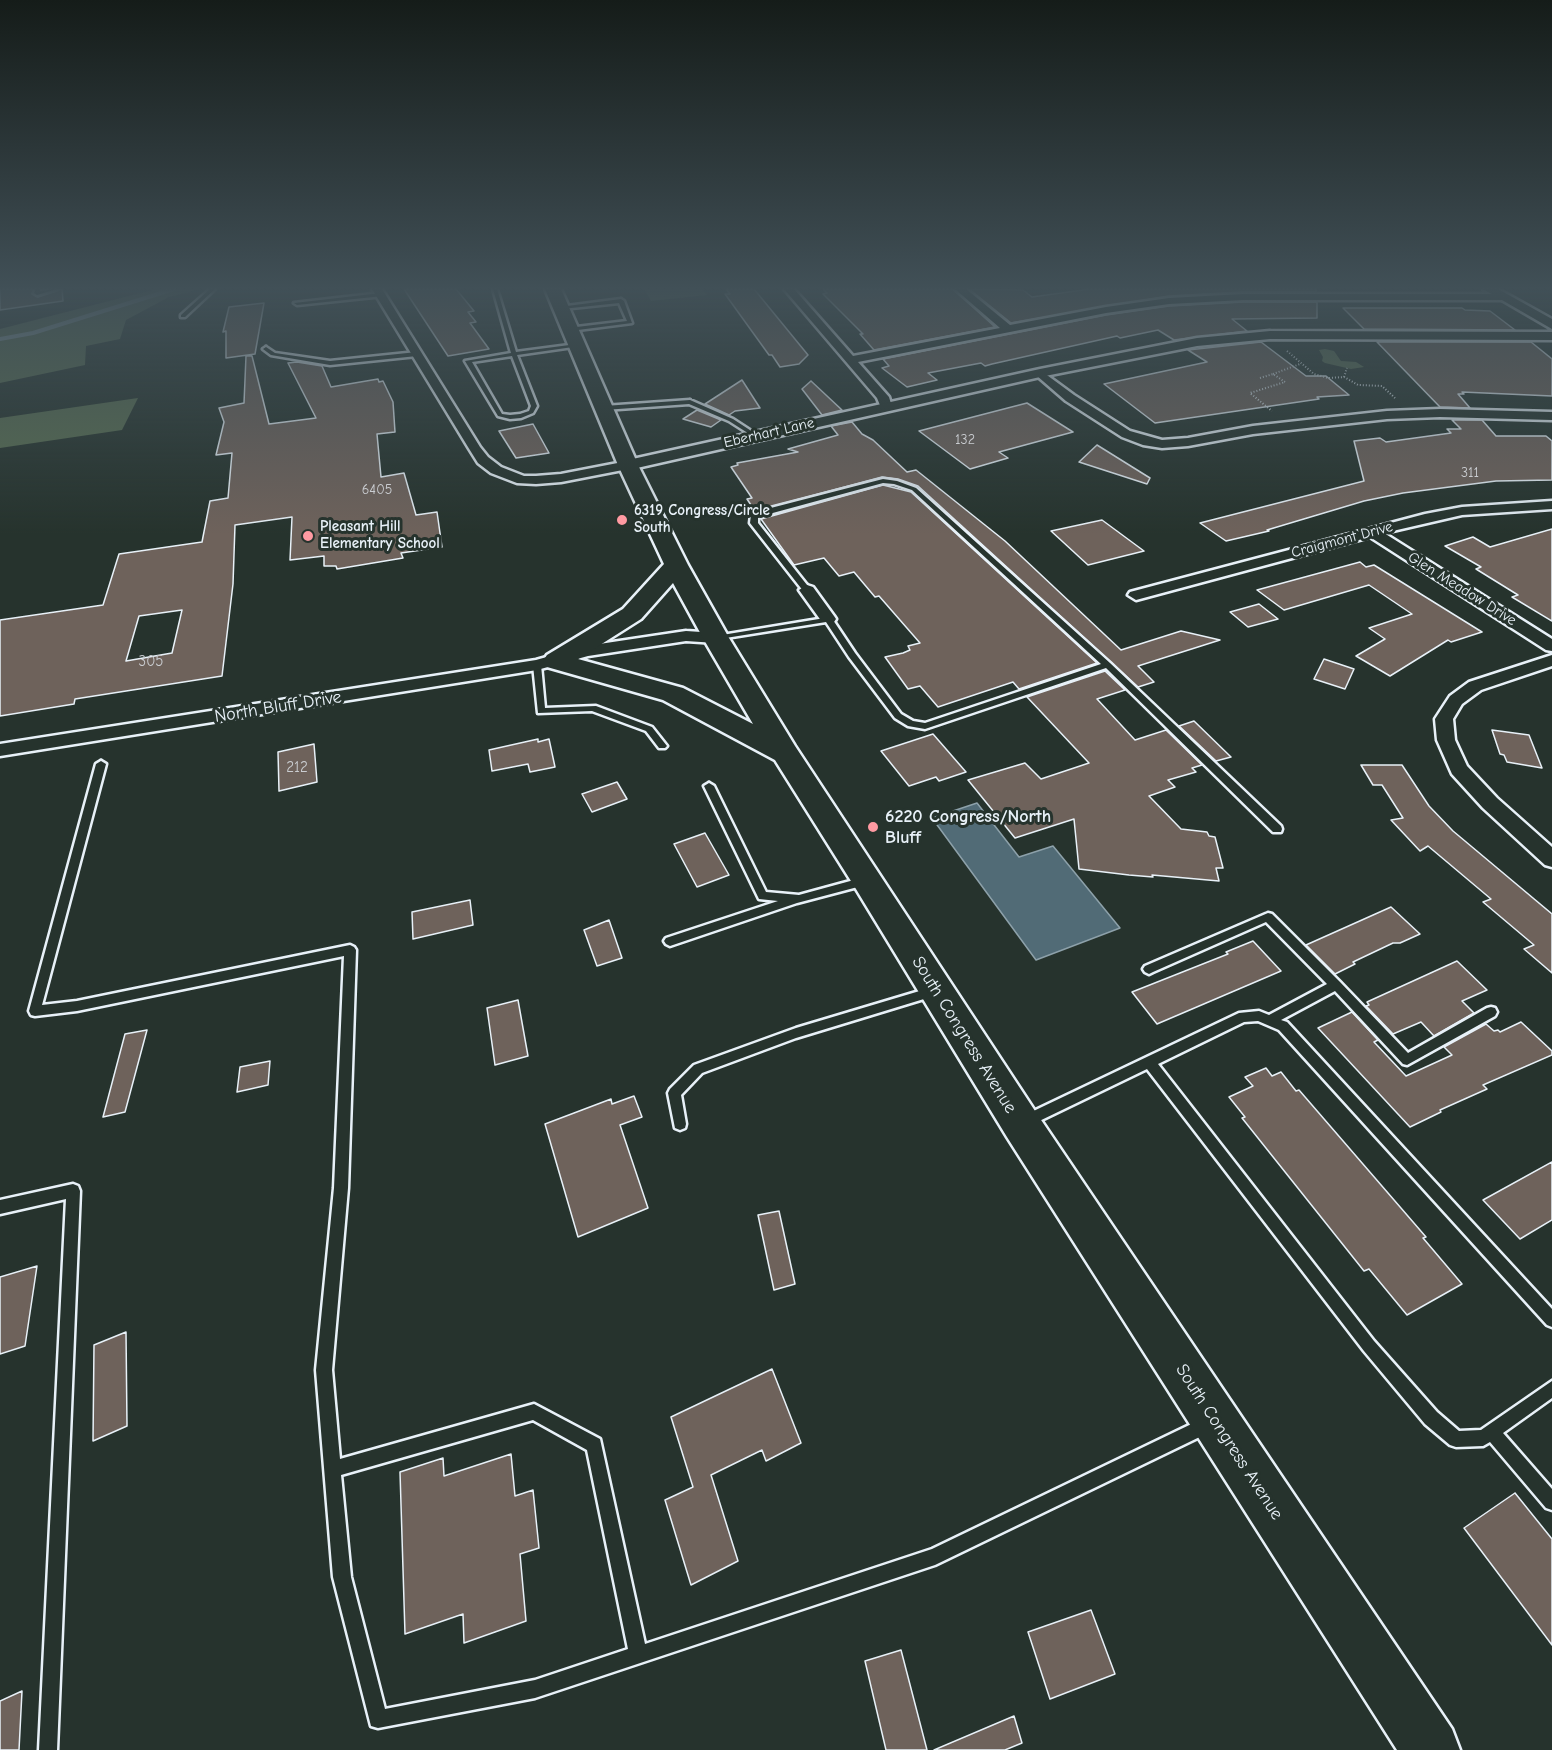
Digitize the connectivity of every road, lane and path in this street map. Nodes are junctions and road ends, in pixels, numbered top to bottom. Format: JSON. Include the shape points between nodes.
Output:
{"nodes":[{"id":1,"x":427,"y":371,"type":"edge"},
{"id":2,"x":474,"y":371,"type":"edge"},
{"id":3,"x":520,"y":371,"type":"edge"},
{"id":4,"x":588,"y":371,"type":"edge"},
{"id":5,"x":860,"y":371,"type":"edge"},
{"id":6,"x":1052,"y":371,"type":"edge"},
{"id":7,"x":1281,"y":371,"type":"edge"},
{"id":8,"x":1311,"y":371,"type":"edge"},
{"id":9,"x":1346,"y":371,"type":"edge"},
{"id":10,"x":1040,"y":373,"type":"junction"},
{"id":11,"x":1272,"y":374,"type":"junction"},
{"id":12,"x":1344,"y":377,"type":"junction"},
{"id":13,"x":1260,"y":378,"type":"dead end"},
{"id":14,"x":1396,"y":399,"type":"dead end"},
{"id":15,"x":886,"y":407,"type":"junction"},
{"id":16,"x":604,"y":408,"type":"junction"},
{"id":17,"x":1275,"y":413,"type":"dead end"},
{"id":18,"x":1552,"y":416,"type":"edge"},
{"id":19,"x":756,"y":436,"type":"junction"},
{"id":20,"x":628,"y":465,"type":"junction"},
{"id":21,"x":1552,"y":505,"type":"edge"},
{"id":22,"x":1372,"y":532,"type":"junction"},
{"id":23,"x":676,"y":565,"type":"junction"},
{"id":24,"x":807,"y":590,"type":"joint"},
{"id":25,"x":1136,"y":595,"type":"dead end"},
{"id":26,"x":828,"y":619,"type":"junction"},
{"id":27,"x":716,"y":638,"type":"junction"},
{"id":28,"x":1552,"y":646,"type":"edge"},
{"id":29,"x":1552,"y":660,"type":"edge"},
{"id":30,"x":547,"y":663,"type":"junction"},
{"id":31,"x":1107,"y":664,"type":"junction"},
{"id":32,"x":662,"y":746,"type":"dead end"},
{"id":33,"x":0,"y":750,"type":"edge"},
{"id":34,"x":785,"y":753,"type":"junction"},
{"id":35,"x":101,"y":764,"type":"dead end"},
{"id":36,"x":709,"y":786,"type":"dead end"},
{"id":37,"x":1277,"y":829,"type":"dead end"},
{"id":38,"x":1552,"y":859,"type":"edge"},
{"id":39,"x":868,"y":880,"type":"junction"},
{"id":40,"x":799,"y":899,"type":"junction"},
{"id":41,"x":670,"y":941,"type":"dead end"},
{"id":42,"x":1149,"y":969,"type":"dead end"},
{"id":43,"x":1336,"y":985,"type":"junction"},
{"id":44,"x":936,"y":991,"type":"junction"},
{"id":45,"x":1491,"y":1012,"type":"dead end"},
{"id":46,"x":1269,"y":1020,"type":"junction"},
{"id":47,"x":1149,"y":1062,"type":"junction"},
{"id":48,"x":680,"y":1124,"type":"dead end"},
{"id":49,"x":1021,"y":1124,"type":"junction"},
{"id":50,"x":0,"y":1207,"type":"edge"},
{"id":51,"x":1552,"y":1320,"type":"edge"},
{"id":52,"x":1552,"y":1389,"type":"edge"},
{"id":53,"x":1215,"y":1421,"type":"junction"},
{"id":54,"x":1491,"y":1431,"type":"junction"},
{"id":55,"x":333,"y":1469,"type":"junction"},
{"id":56,"x":1552,"y":1502,"type":"edge"},
{"id":57,"x":638,"y":1655,"type":"junction"},
{"id":58,"x":48,"y":1750,"type":"edge"},
{"id":59,"x":1431,"y":1750,"type":"edge"}],
"edges":[{"from":1,"to":20,"type":"street","via":[[483,460],[496,470],[522,480],[536,480]]},
{"from":2,"to":3,"type":"lane","via":[[500,415],[510,417],[531,412],[534,406]]},
{"from":4,"to":16,"type":"main road","name":"South Congress Avenue"},
{"from":5,"to":15,"type":"street","via":[[883,397]]},
{"from":6,"to":10,"type":"street","name":"Eberhart Lane"},
{"from":7,"to":11,"type":"path"},
{"from":8,"to":12,"type":"path","via":[[1319,376]]},
{"from":9,"to":12,"type":"path"},
{"from":10,"to":15,"type":"street","name":"Eberhart Lane"},
{"from":10,"to":18,"type":"street","via":[[1070,398],[1126,434],[1162,444],[1387,415]]},
{"from":11,"to":13,"type":"path"},
{"from":11,"to":17,"type":"path","via":[[1285,382],[1250,393]]},
{"from":12,"to":14,"type":"path","via":[[1355,384],[1382,386]]},
{"from":15,"to":19,"type":"street","name":"Eberhart Lane"},
{"from":16,"to":19,"type":"lane","via":[[690,402]]},
{"from":16,"to":20,"type":"main road","name":"South Congress Avenue"},
{"from":19,"to":20,"type":"street","name":"Eberhart Lane"},
{"from":20,"to":23,"type":"main road","name":"South Congress Avenue"},
{"from":21,"to":22,"type":"street","name":"Craigmont Drive","via":[[1462,511]]},
{"from":22,"to":25,"type":"street","name":"Craigmont Drive"},
{"from":22,"to":28,"type":"street","name":"Glen Meadow Drive"},
{"from":23,"to":27,"type":"main road","name":"South Congress Avenue"},
{"from":23,"to":30,"type":"main road","via":[[632,614]]},
{"from":24,"to":26,"type":"street"},
{"from":24,"to":31,"type":"lane","via":[[754,523],[754,517],[883,481],[895,482],[914,489]]},
{"from":26,"to":27,"type":"lane"},
{"from":26,"to":31,"type":"lane","via":[[898,716],[911,724],[925,726]]},
{"from":27,"to":30,"type":"street","name":"North Bluff Drive","via":[[687,648],[587,664]]},
{"from":27,"to":34,"type":"main road","name":"South Congress Avenue"},
{"from":29,"to":38,"type":"street","via":[[1475,686],[1456,700],[1444,719],[1446,740],[1460,769],[1490,803]]},
{"from":30,"to":32,"type":"lane","via":[[541,711],[593,708],[649,729]]},
{"from":30,"to":33,"type":"street","name":"North Bluff Drive"},
{"from":30,"to":34,"type":"main road","via":[[673,694]]},
{"from":31,"to":37,"type":"lane"},
{"from":34,"to":39,"type":"main road","name":"South Congress Avenue"},
{"from":35,"to":55,"type":"lane","via":[[35,1011],[77,1006],[350,950],[341,1188],[324,1370]]},
{"from":36,"to":40,"type":"lane","via":[[764,896]]},
{"from":39,"to":40,"type":"lane"},
{"from":39,"to":44,"type":"main road","name":"South Congress Avenue"},
{"from":40,"to":41,"type":"lane"},
{"from":42,"to":43,"type":"lane","via":[[1268,917]]},
{"from":43,"to":45,"type":"lane","via":[[1407,1060]]},
{"from":43,"to":46,"type":"lane"},
{"from":44,"to":48,"type":"lane","via":[[796,1033],[698,1069],[674,1093]]},
{"from":44,"to":49,"type":"main road","name":"South Congress Avenue"},
{"from":46,"to":47,"type":"lane","via":[[1243,1017]]},
{"from":46,"to":51,"type":"lane","via":[[1283,1026]]},
{"from":47,"to":49,"type":"lane"},
{"from":47,"to":54,"type":"lane","via":[[1369,1346],[1431,1418],[1456,1439],[1483,1438]]},
{"from":49,"to":53,"type":"main road","name":"South Congress Avenue"},
{"from":50,"to":58,"type":"lane","via":[[73,1191]]},
{"from":52,"to":54,"type":"lane"},
{"from":53,"to":57,"type":"lane","via":[[935,1557]]},
{"from":53,"to":59,"type":"main road","name":"South Congress Avenue"},
{"from":54,"to":56,"type":"lane"},
{"from":55,"to":57,"type":"lane","via":[[534,1412],[594,1445]]},
{"from":55,"to":57,"type":"lane","via":[[342,1577],[378,1719],[535,1689]]}]}
